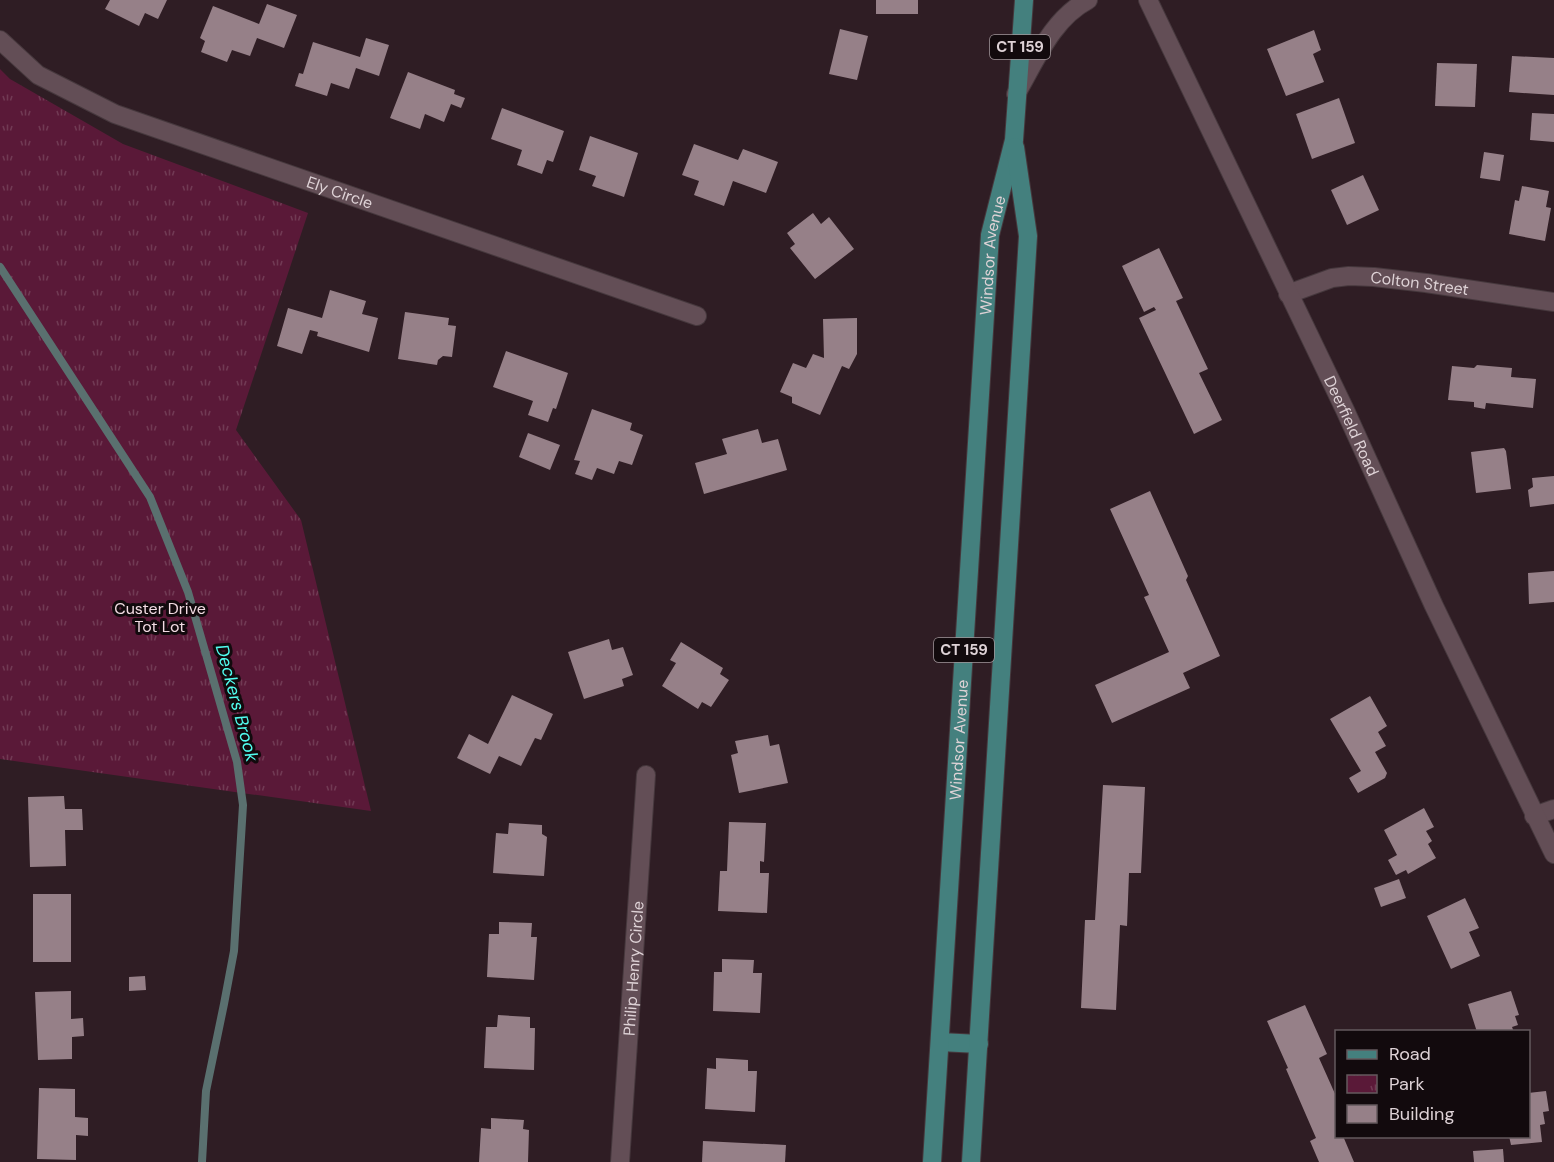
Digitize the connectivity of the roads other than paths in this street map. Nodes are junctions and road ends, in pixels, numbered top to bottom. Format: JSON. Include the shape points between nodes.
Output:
{"nodes":[{"id":1,"x":1024,"y":0,"type":"edge"},
{"id":2,"x":1088,"y":0,"type":"edge"},
{"id":3,"x":1148,"y":0,"type":"edge"},
{"id":4,"x":0,"y":40,"type":"edge"},
{"id":5,"x":1016,"y":94,"type":"junction"},
{"id":6,"x":1014,"y":140,"type":"junction"},
{"id":7,"x":1288,"y":294,"type":"junction"},
{"id":8,"x":1554,"y":302,"type":"edge"},
{"id":9,"x":698,"y":316,"type":"dead end"},
{"id":10,"x":646,"y":775,"type":"dead end"},
{"id":11,"x":1554,"y":809,"type":"edge"},
{"id":12,"x":1534,"y":816,"type":"junction"},
{"id":13,"x":1554,"y":854,"type":"edge"},
{"id":14,"x":940,"y":1042,"type":"junction"},
{"id":15,"x":979,"y":1044,"type":"junction"},
{"id":16,"x":620,"y":1162,"type":"edge"},
{"id":17,"x":932,"y":1162,"type":"edge"},
{"id":18,"x":971,"y":1162,"type":"edge"}],
"edges":[{"from":1,"to":5,"type":"main road","name":"Windsor Avenue","number":"CT 159"},
{"from":2,"to":5,"type":"street","via":[[1059,22]]},
{"from":3,"to":7,"type":"street","name":"Deerfield Road"},
{"from":4,"to":9,"type":"street","name":"Ely Circle","via":[[38,75],[115,114]]},
{"from":5,"to":6,"type":"main road","name":"Windsor Avenue","number":"CT 159"},
{"from":6,"to":14,"type":"main road","name":"Windsor Avenue","number":"CT 159","via":[[990,235]]},
{"from":6,"to":15,"type":"main road","name":"Windsor Avenue","number":"CT 159","via":[[1028,236]]},
{"from":7,"to":8,"type":"street","name":"Colton Street","via":[[1349,276]]},
{"from":7,"to":12,"type":"street","name":"Deerfield Road"},
{"from":10,"to":16,"type":"street","name":"Philip Henry Circle"},
{"from":11,"to":12,"type":"street"},
{"from":12,"to":13,"type":"street","name":"Deerfield Road"},
{"from":14,"to":15,"type":"main road"},
{"from":14,"to":17,"type":"main road","name":"Windsor Avenue","number":"CT 159"},
{"from":15,"to":18,"type":"main road","name":"Windsor Avenue","number":"CT 159"}]}
